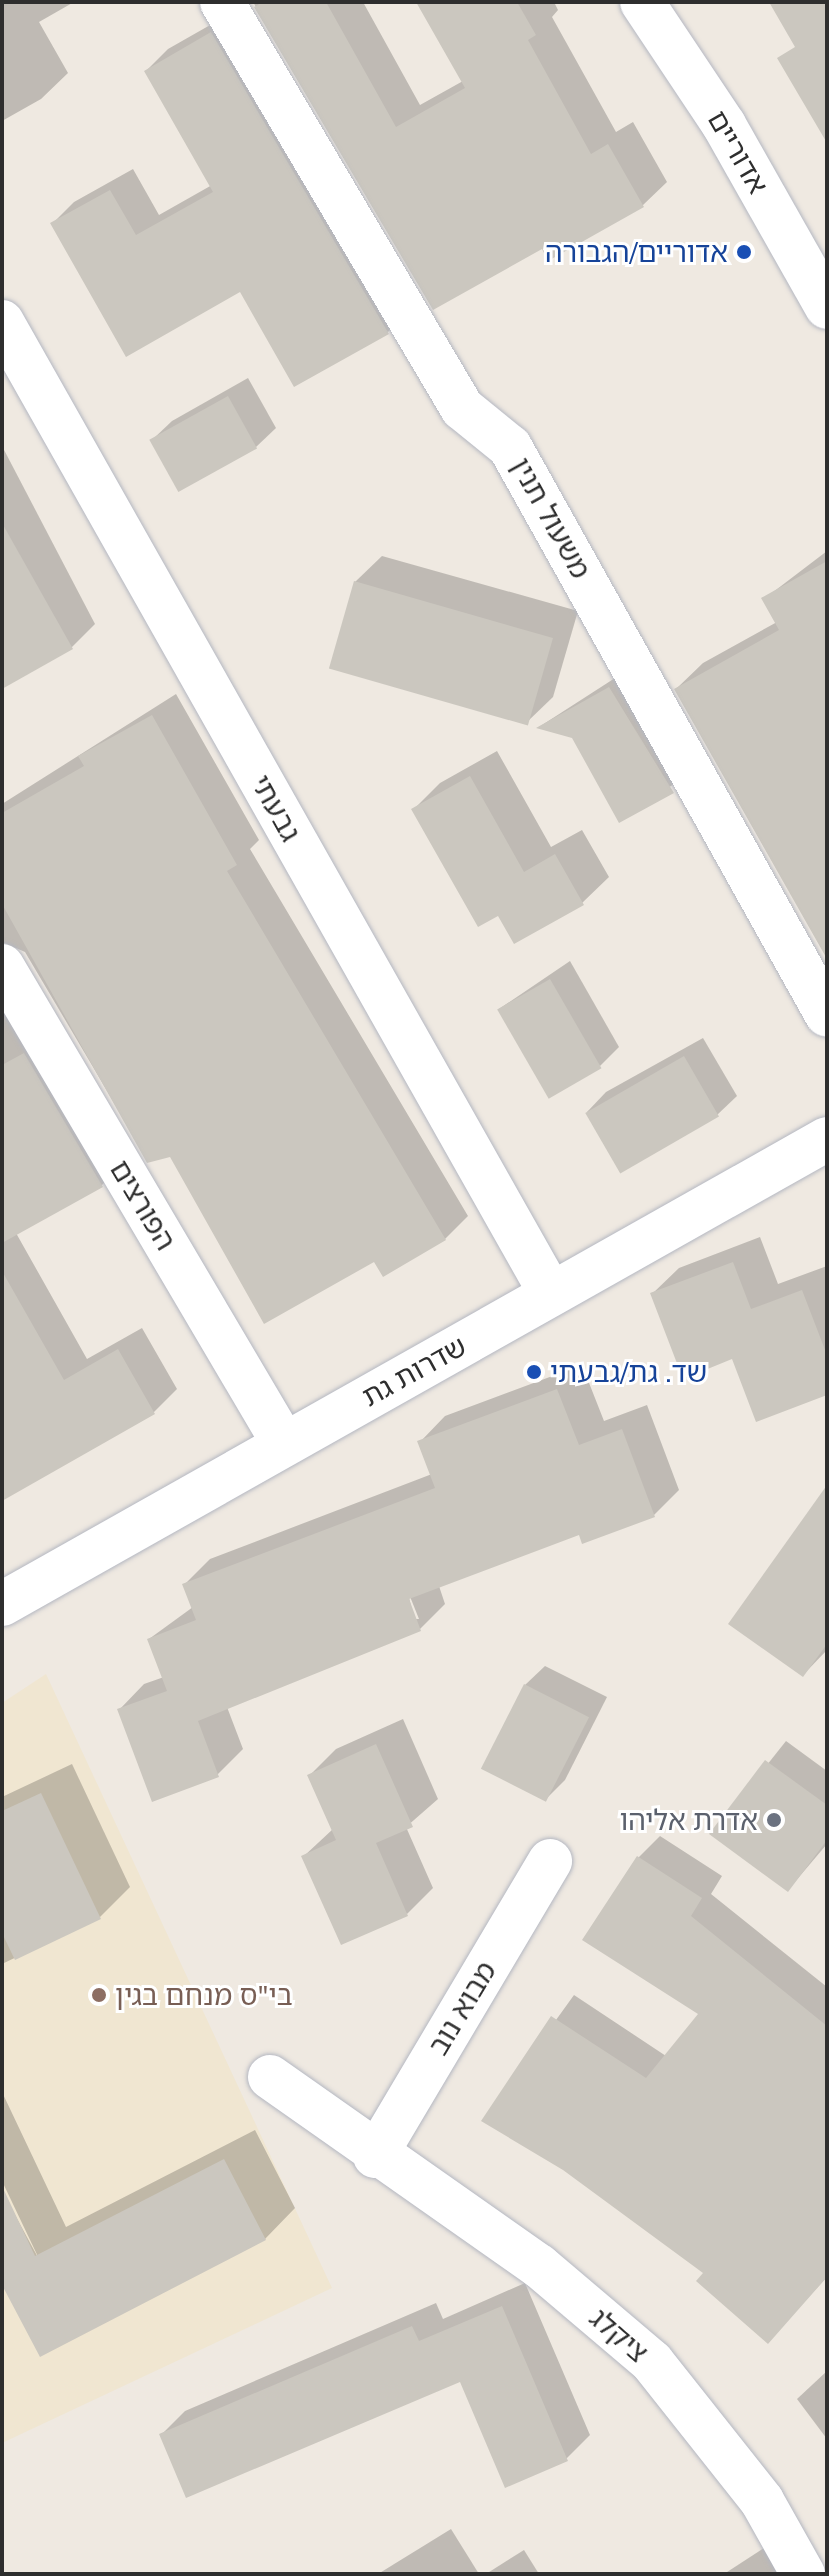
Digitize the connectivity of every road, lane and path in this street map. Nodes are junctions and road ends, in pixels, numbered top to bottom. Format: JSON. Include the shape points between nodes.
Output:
{"nodes":[{"id":1,"x":222,"y":2,"type":"edge"},
{"id":2,"x":642,"y":2,"type":"edge"},
{"id":3,"x":827,"y":307,"type":"edge"},
{"id":4,"x":2,"y":322,"type":"edge"},
{"id":5,"x":2,"y":966,"type":"edge"},
{"id":6,"x":827,"y":1015,"type":"edge"},
{"id":7,"x":827,"y":1139,"type":"edge"},
{"id":8,"x":551,"y":1294,"type":"junction"},
{"id":9,"x":284,"y":1444,"type":"junction"},
{"id":10,"x":2,"y":1604,"type":"edge"},
{"id":11,"x":550,"y":1861,"type":"dead end"},
{"id":12,"x":270,"y":2077,"type":"dead end"},
{"id":13,"x":375,"y":2156,"type":"junction"},
{"id":14,"x":803,"y":2574,"type":"edge"}],
"edges":[{"from":1,"to":6,"type":"street","name":"משעול תנין","via":[[462,408],[510,447]]},
{"from":2,"to":3,"type":"street","name":"אדוריים","via":[[724,125]]},
{"from":4,"to":8,"type":"street","name":"גבעתי"},
{"from":5,"to":9,"type":"street","name":"הפורצים"},
{"from":7,"to":8,"type":"street","name":"שדרות גת"},
{"from":8,"to":9,"type":"street","name":"שדרות גת"},
{"from":9,"to":10,"type":"street","name":"שדרות גת"},
{"from":11,"to":13,"type":"street","name":"מבוא נוב"},
{"from":12,"to":13,"type":"street","name":"ציקלג"},
{"from":13,"to":14,"type":"street","name":"ציקלג","via":[[539,2266],[652,2362],[762,2501]]}]}
